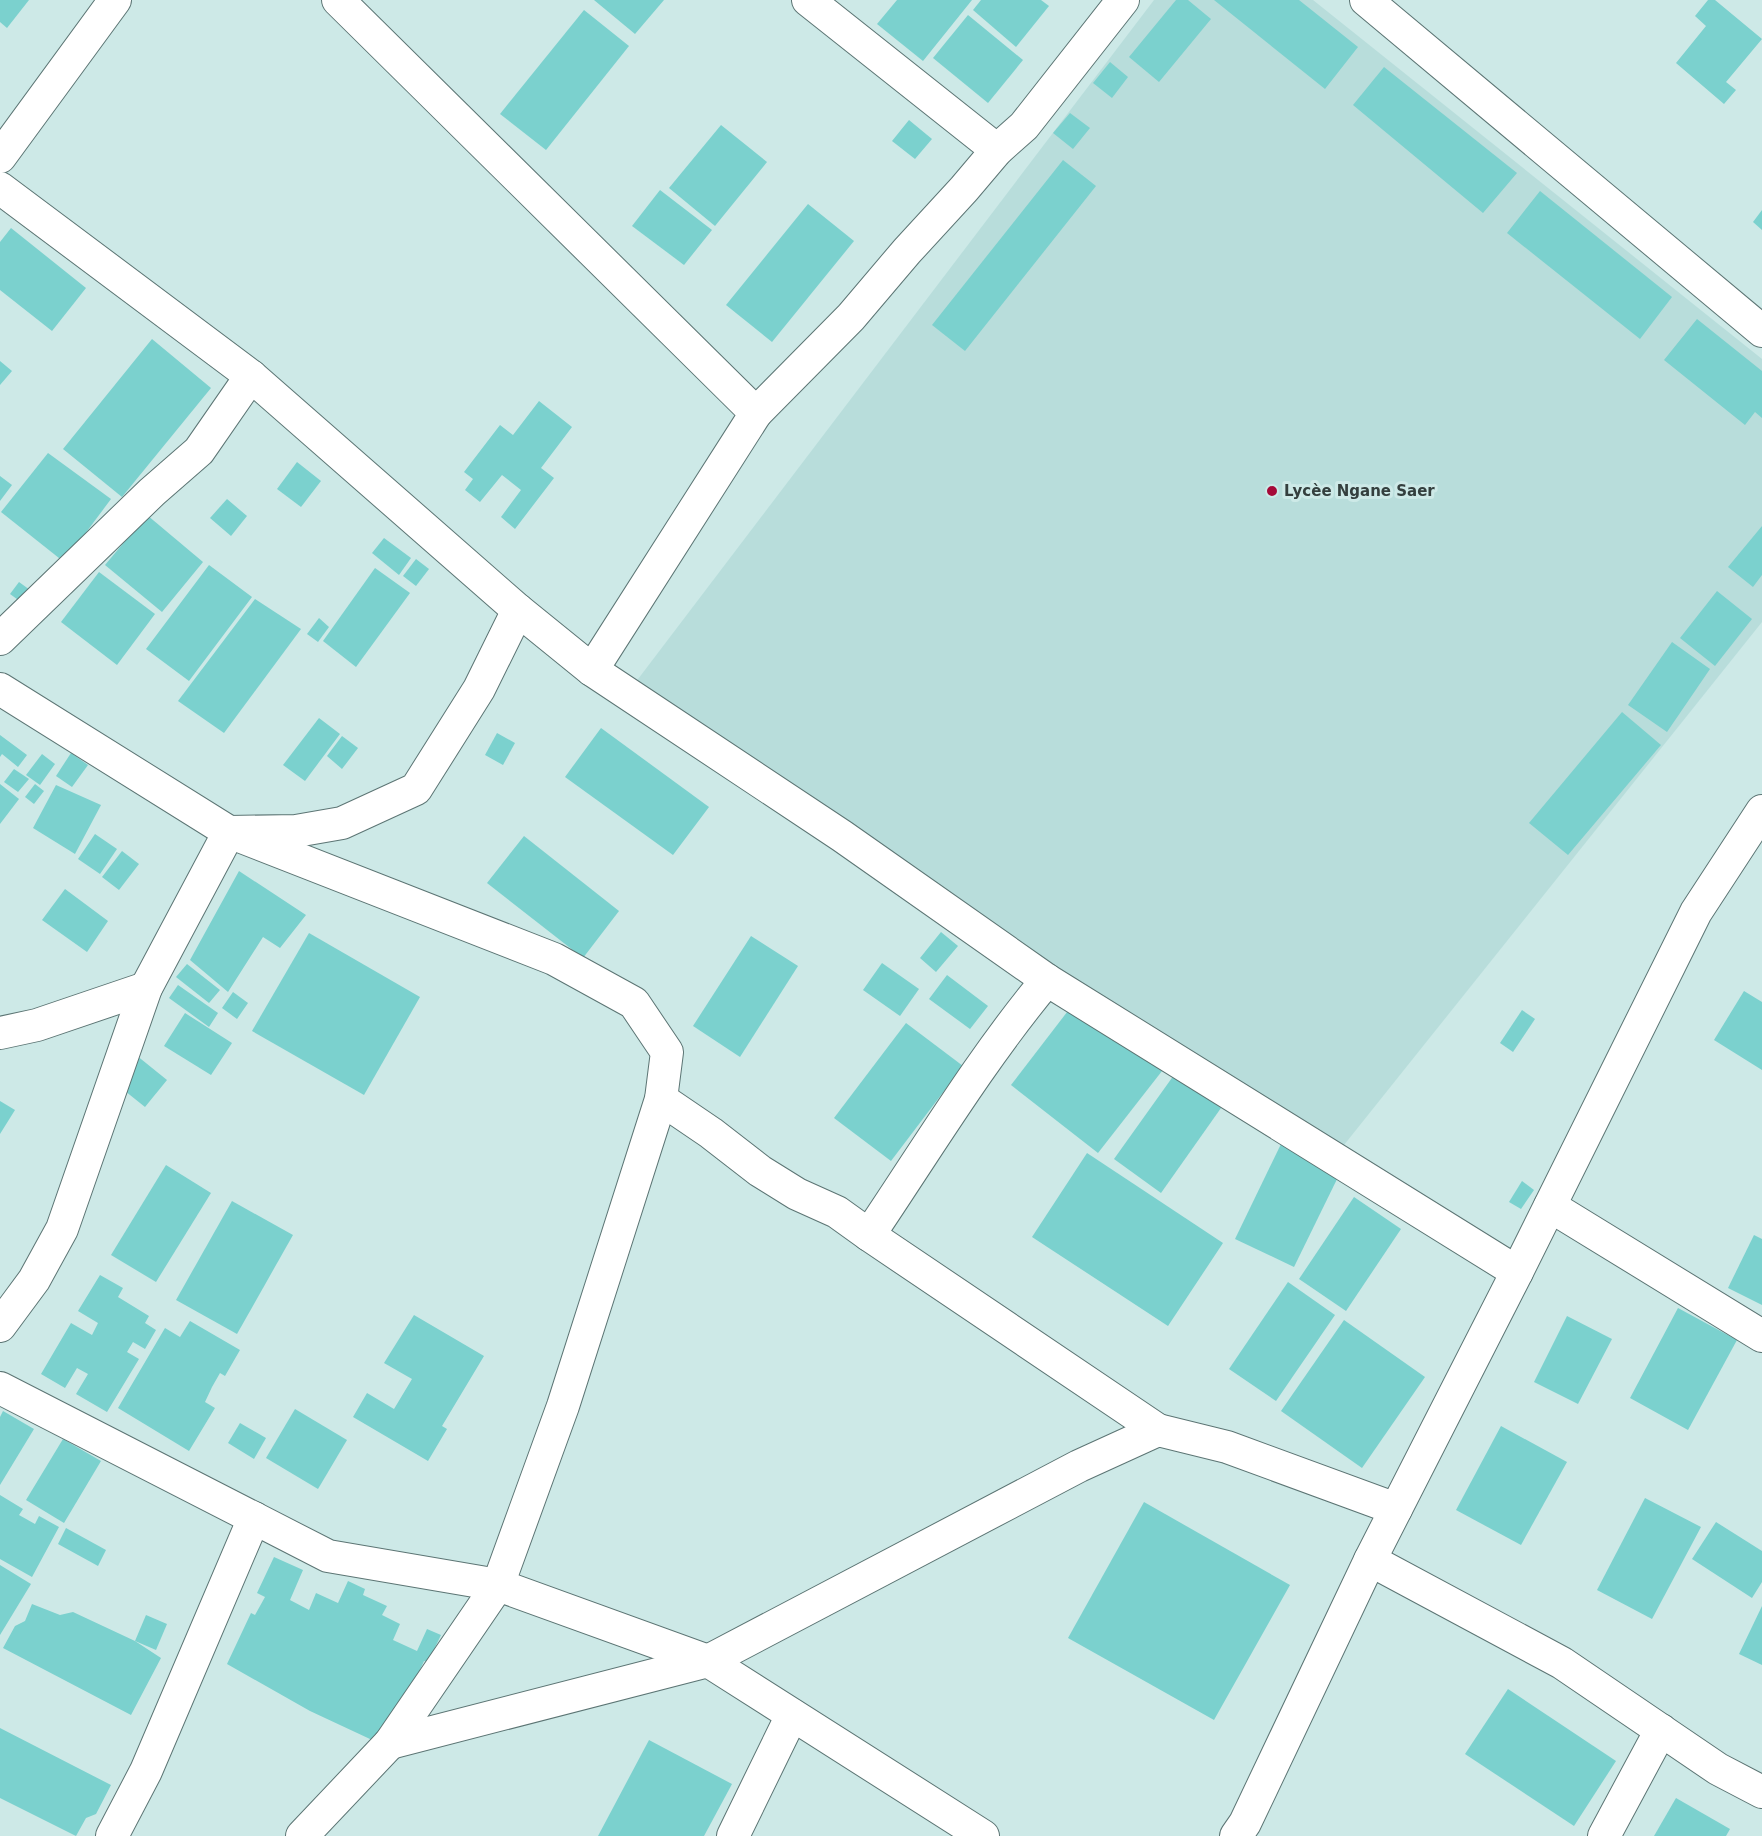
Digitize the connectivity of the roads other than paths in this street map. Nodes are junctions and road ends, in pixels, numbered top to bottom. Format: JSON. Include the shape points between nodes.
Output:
{"nodes":[{"id":1,"x":115,"y":0,"type":"edge"},
{"id":2,"x":338,"y":0,"type":"edge"},
{"id":3,"x":808,"y":0,"type":"edge"},
{"id":4,"x":1123,"y":0,"type":"edge"},
{"id":5,"x":1366,"y":0,"type":"edge"},
{"id":6,"x":997,"y":150,"type":"junction"},
{"id":7,"x":0,"y":157,"type":"edge"},
{"id":8,"x":0,"y":188,"type":"edge"},
{"id":9,"x":1762,"y":331,"type":"edge"},
{"id":10,"x":251,"y":376,"type":"junction"},
{"id":11,"x":756,"y":413,"type":"junction"},
{"id":12,"x":519,"y":610,"type":"junction"},
{"id":13,"x":0,"y":639,"type":"edge"},
{"id":14,"x":592,"y":670,"type":"junction"},
{"id":15,"x":0,"y":689,"type":"edge"},
{"id":16,"x":1762,"y":811,"type":"edge"},
{"id":17,"x":229,"y":832,"type":"junction"},
{"id":18,"x":1047,"y":980,"type":"junction"},
{"id":19,"x":146,"y":988,"type":"junction"},
{"id":20,"x":0,"y":1033,"type":"edge"},
{"id":21,"x":661,"y":1099,"type":"junction"},
{"id":22,"x":1550,"y":1206,"type":"junction"},
{"id":23,"x":869,"y":1235,"type":"junction"},
{"id":24,"x":1517,"y":1272,"type":"junction"},
{"id":25,"x":0,"y":1326,"type":"edge"},
{"id":26,"x":1762,"y":1336,"type":"edge"},
{"id":27,"x":0,"y":1388,"type":"edge"},
{"id":28,"x":1158,"y":1430,"type":"junction"},
{"id":29,"x":1396,"y":1509,"type":"junction"},
{"id":30,"x":254,"y":1518,"type":"junction"},
{"id":31,"x":1370,"y":1560,"type":"junction"},
{"id":32,"x":498,"y":1585,"type":"junction"},
{"id":33,"x":708,"y":1661,"type":"junction"},
{"id":34,"x":792,"y":1715,"type":"junction"},
{"id":35,"x":1661,"y":1730,"type":"junction"},
{"id":36,"x":390,"y":1743,"type":"junction"},
{"id":37,"x":1762,"y":1792,"type":"edge"},
{"id":38,"x":112,"y":1836,"type":"edge"},
{"id":39,"x":302,"y":1836,"type":"edge"},
{"id":40,"x":733,"y":1836,"type":"edge"},
{"id":41,"x":983,"y":1836,"type":"edge"},
{"id":42,"x":1236,"y":1836,"type":"edge"},
{"id":43,"x":1604,"y":1836,"type":"edge"}],
"edges":[{"from":1,"to":7,"type":"street"},
{"from":2,"to":11,"type":"street"},
{"from":3,"to":6,"type":"street"},
{"from":4,"to":6,"type":"street","via":[[1024,126]]},
{"from":5,"to":9,"type":"street"},
{"from":6,"to":11,"type":"street","via":[[851,317]]},
{"from":8,"to":10,"type":"street"},
{"from":10,"to":12,"type":"street"},
{"from":10,"to":13,"type":"street","via":[[199,451]]},
{"from":11,"to":14,"type":"street"},
{"from":12,"to":14,"type":"street"},
{"from":12,"to":17,"type":"street","via":[[479,689],[416,789],[342,823],[296,831]]},
{"from":14,"to":18,"type":"street","via":[[842,836]]},
{"from":15,"to":17,"type":"street"},
{"from":16,"to":22,"type":"street","via":[[1696,912]]},
{"from":17,"to":19,"type":"street"},
{"from":17,"to":21,"type":"street","via":[[554,959],[634,1003],[668,1052]]},
{"from":18,"to":23,"type":"street","via":[[981,1066]]},
{"from":18,"to":24,"type":"street"},
{"from":19,"to":20,"type":"street","via":[[37,1025]]},
{"from":19,"to":25,"type":"street","via":[[62,1229],[34,1280]]},
{"from":21,"to":23,"type":"street","via":[[760,1171],[837,1212]]},
{"from":21,"to":32,"type":"street","via":[[563,1406]]},
{"from":22,"to":24,"type":"street"},
{"from":22,"to":26,"type":"street"},
{"from":23,"to":28,"type":"street"},
{"from":24,"to":29,"type":"street"},
{"from":27,"to":30,"type":"street"},
{"from":28,"to":29,"type":"street","via":[[1227,1447]]},
{"from":28,"to":33,"type":"street","via":[[1078,1466]]},
{"from":29,"to":31,"type":"street"},
{"from":30,"to":32,"type":"street","via":[[328,1556]]},
{"from":30,"to":38,"type":"street","via":[[146,1771]]},
{"from":31,"to":35,"type":"street","via":[[1562,1663]]},
{"from":31,"to":42,"type":"street"},
{"from":32,"to":33,"type":"street"},
{"from":32,"to":36,"type":"street"},
{"from":33,"to":34,"type":"street"},
{"from":33,"to":36,"type":"street"},
{"from":34,"to":40,"type":"street"},
{"from":34,"to":41,"type":"street"},
{"from":35,"to":37,"type":"street","via":[[1718,1769]]},
{"from":35,"to":43,"type":"street"},
{"from":36,"to":39,"type":"street"}]}
